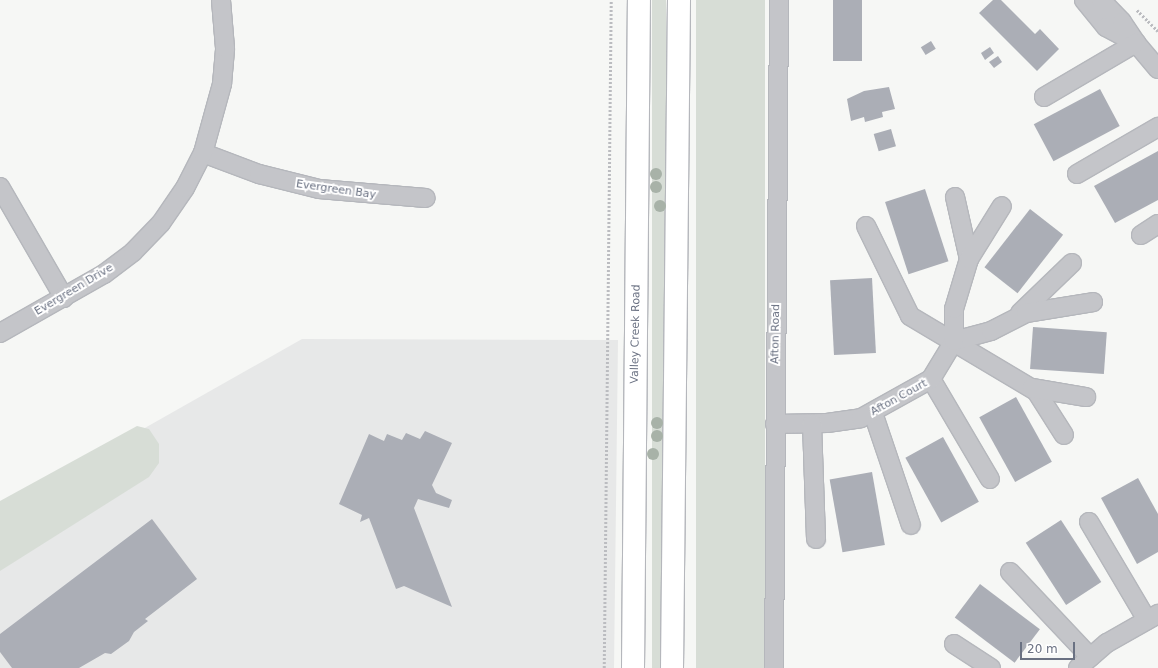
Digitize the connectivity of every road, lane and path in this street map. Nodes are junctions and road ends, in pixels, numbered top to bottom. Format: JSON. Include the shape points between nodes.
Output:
{"nodes":[{"id":1,"x":221,"y":0,"type":"edge"},
{"id":2,"x":611,"y":0,"type":"edge"},
{"id":3,"x":640,"y":0,"type":"edge"},
{"id":4,"x":679,"y":0,"type":"edge"},
{"id":5,"x":779,"y":0,"type":"edge"},
{"id":6,"x":1084,"y":0,"type":"edge"},
{"id":7,"x":1101,"y":0,"type":"edge"},
{"id":8,"x":1133,"y":5,"type":"dead end"},
{"id":9,"x":1158,"y":31,"type":"edge"},
{"id":10,"x":1136,"y":43,"type":"junction"},
{"id":11,"x":1158,"y":69,"type":"edge"},
{"id":12,"x":1044,"y":97,"type":"dead end"},
{"id":13,"x":1158,"y":127,"type":"edge"},
{"id":14,"x":203,"y":153,"type":"junction"},
{"id":15,"x":1077,"y":174,"type":"dead end"},
{"id":16,"x":0,"y":187,"type":"edge"},
{"id":17,"x":955,"y":197,"type":"dead end"},
{"id":18,"x":426,"y":198,"type":"dead end"},
{"id":19,"x":1002,"y":206,"type":"dead end"},
{"id":20,"x":1158,"y":224,"type":"edge"},
{"id":21,"x":866,"y":226,"type":"dead end"},
{"id":22,"x":1141,"y":235,"type":"dead end"},
{"id":23,"x":969,"y":259,"type":"junction"},
{"id":24,"x":1072,"y":262,"type":"dead end"},
{"id":25,"x":64,"y":298,"type":"junction"},
{"id":26,"x":1093,"y":302,"type":"dead end"},
{"id":27,"x":1009,"y":321,"type":"junction"},
{"id":28,"x":0,"y":333,"type":"edge"},
{"id":29,"x":954,"y":341,"type":"junction"},
{"id":30,"x":932,"y":380,"type":"junction"},
{"id":31,"x":1027,"y":386,"type":"junction"},
{"id":32,"x":1086,"y":397,"type":"dead end"},
{"id":33,"x":873,"y":413,"type":"junction"},
{"id":34,"x":775,"y":424,"type":"junction"},
{"id":35,"x":812,"y":424,"type":"junction"},
{"id":36,"x":1064,"y":436,"type":"dead end"},
{"id":37,"x":990,"y":479,"type":"dead end"},
{"id":38,"x":1090,"y":522,"type":"dead end"},
{"id":39,"x":911,"y":525,"type":"dead end"},
{"id":40,"x":816,"y":539,"type":"dead end"},
{"id":41,"x":1010,"y":572,"type":"dead end"},
{"id":42,"x":1152,"y":617,"type":"edge"},
{"id":43,"x":954,"y":644,"type":"dead end"},
{"id":44,"x":1084,"y":662,"type":"edge"},
{"id":45,"x":604,"y":668,"type":"edge"},
{"id":46,"x":633,"y":668,"type":"edge"},
{"id":47,"x":672,"y":668,"type":"edge"},
{"id":48,"x":774,"y":668,"type":"edge"},
{"id":49,"x":991,"y":668,"type":"edge"}],
"edges":[{"from":1,"to":14,"type":"street","name":"Evergreen Drive","via":[[225,48],[222,84]]},
{"from":2,"to":45,"type":"path"},
{"from":3,"to":46,"type":"main road","name":"Valley Creek Road"},
{"from":4,"to":47,"type":"main road"},
{"from":5,"to":34,"type":"street","name":"Afton Road"},
{"from":6,"to":10,"type":"street","via":[[1106,27]]},
{"from":7,"to":10,"type":"street","via":[[1122,22]]},
{"from":8,"to":9,"type":"path"},
{"from":10,"to":11,"type":"street"},
{"from":10,"to":12,"type":"street"},
{"from":13,"to":15,"type":"street"},
{"from":14,"to":18,"type":"street","name":"Evergreen Bay","via":[[259,174],[319,189]]},
{"from":14,"to":25,"type":"street","name":"Evergreen Drive","via":[[161,223],[133,252]]},
{"from":16,"to":25,"type":"street"},
{"from":17,"to":23,"type":"street"},
{"from":19,"to":23,"type":"street"},
{"from":20,"to":22,"type":"street"},
{"from":21,"to":29,"type":"street","via":[[910,316]]},
{"from":23,"to":29,"type":"street","via":[[954,309]]},
{"from":24,"to":27,"type":"street"},
{"from":25,"to":28,"type":"street","name":"Evergreen Drive"},
{"from":26,"to":27,"type":"street","via":[[1032,312]]},
{"from":27,"to":29,"type":"street","via":[[986,333]]},
{"from":29,"to":30,"type":"street","name":"Afton Court"},
{"from":29,"to":31,"type":"street"},
{"from":30,"to":33,"type":"street","name":"Afton Court"},
{"from":30,"to":37,"type":"street"},
{"from":31,"to":32,"type":"street"},
{"from":31,"to":36,"type":"street","via":[[1044,400]]},
{"from":33,"to":35,"type":"street","name":"Afton Court","via":[[844,421]]},
{"from":33,"to":39,"type":"street"},
{"from":34,"to":35,"type":"street","name":"Afton Court"},
{"from":34,"to":48,"type":"street","name":"Afton Road"},
{"from":35,"to":40,"type":"street"},
{"from":38,"to":42,"type":"street"},
{"from":41,"to":44,"type":"street"},
{"from":42,"to":44,"type":"street"},
{"from":43,"to":49,"type":"street"}]}
